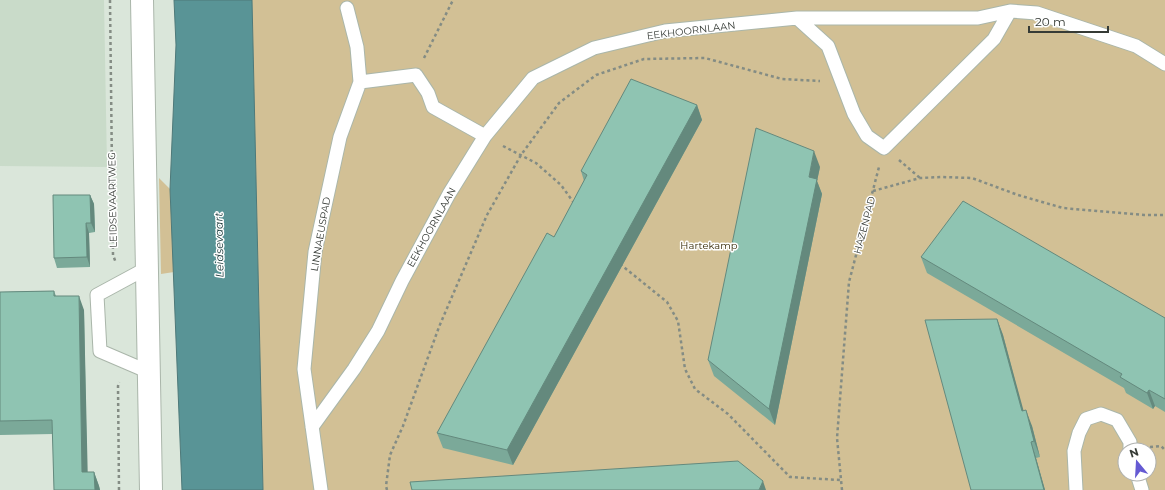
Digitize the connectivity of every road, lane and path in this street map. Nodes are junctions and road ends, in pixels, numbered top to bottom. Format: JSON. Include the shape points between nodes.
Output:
{"nodes":[{"id":1,"x":110,"y":0,"type":"edge"},
{"id":2,"x":142,"y":0,"type":"edge"},
{"id":3,"x":454,"y":0,"type":"edge"},
{"id":4,"x":348,"y":8,"type":"dead end"},
{"id":5,"x":1010,"y":11,"type":"junction"},
{"id":6,"x":798,"y":18,"type":"junction"},
{"id":7,"x":1165,"y":64,"type":"edge"},
{"id":8,"x":416,"y":75,"type":"junction"},
{"id":9,"x":360,"y":82,"type":"junction"},
{"id":10,"x":842,"y":82,"type":"junction"},
{"id":11,"x":485,"y":136,"type":"junction"},
{"id":12,"x":884,"y":148,"type":"junction"},
{"id":13,"x":521,"y":155,"type":"junction"},
{"id":14,"x":920,"y":178,"type":"junction"},
{"id":15,"x":873,"y":191,"type":"junction"},
{"id":16,"x":574,"y":204,"type":"edge"},
{"id":17,"x":1165,"y":215,"type":"edge"},
{"id":18,"x":615,"y":260,"type":"edge"},
{"id":19,"x":147,"y":268,"type":"junction"},
{"id":20,"x":123,"y":280,"type":"junction"},
{"id":21,"x":126,"y":363,"type":"junction"},
{"id":22,"x":149,"y":372,"type":"junction"},
{"id":23,"x":312,"y":427,"type":"junction"},
{"id":24,"x":1130,"y":442,"type":"edge"},
{"id":25,"x":840,"y":480,"type":"junction"},
{"id":26,"x":119,"y":490,"type":"edge"},
{"id":27,"x":151,"y":490,"type":"edge"},
{"id":28,"x":321,"y":490,"type":"edge"},
{"id":29,"x":387,"y":490,"type":"edge"},
{"id":30,"x":842,"y":490,"type":"edge"},
{"id":31,"x":1076,"y":490,"type":"edge"}],
"edges":[{"from":1,"to":20,"type":"path","name":"LEIDSEVAARTWEG","via":[[113,255]]},
{"from":2,"to":19,"type":"street"},
{"from":3,"to":8,"type":"path"},
{"from":4,"to":9,"type":"lane","name":"LINNAEUSPAD","via":[[357,47]]},
{"from":5,"to":6,"type":"lane","name":"EEKHOORNLAAN","via":[[978,18]]},
{"from":5,"to":7,"type":"lane","name":"EEKHOORNLAAN","via":[[1037,13],[1136,46]]},
{"from":5,"to":12,"type":"lane","via":[[994,39]]},
{"from":6,"to":10,"type":"lane","via":[[828,46]]},
{"from":6,"to":11,"type":"lane","name":"EEKHOORNLAAN","via":[[665,32],[594,48],[533,78]]},
{"from":8,"to":9,"type":"lane"},
{"from":8,"to":11,"type":"lane","via":[[428,93],[433,107]]},
{"from":9,"to":23,"type":"lane","name":"LINNAEUSPAD","via":[[340,137],[314,252],[304,368]]},
{"from":10,"to":12,"type":"lane","via":[[854,114],[867,136]]},
{"from":10,"to":13,"type":"path","via":[[782,79],[706,58],[644,58],[596,75],[559,103]]},
{"from":11,"to":13,"type":"path"},
{"from":11,"to":23,"type":"lane","name":"EEKHOORNLAAN","via":[[449,194],[378,332]]},
{"from":12,"to":14,"type":"path"},
{"from":12,"to":15,"type":"path","name":"HAZENPAD"},
{"from":13,"to":16,"type":"path","via":[[536,163],[561,185]]},
{"from":13,"to":29,"type":"path","via":[[487,215],[439,327],[390,455]]},
{"from":14,"to":15,"type":"path"},
{"from":14,"to":17,"type":"path","via":[[972,178],[1063,208]]},
{"from":15,"to":25,"type":"path","name":"HAZENPAD","via":[[849,282],[837,438]]},
{"from":18,"to":25,"type":"path","via":[[667,302],[678,321],[685,369],[695,389],[728,414],[790,477]]},
{"from":19,"to":20,"type":"lane"},
{"from":19,"to":22,"type":"street"},
{"from":20,"to":21,"type":"lane","via":[[97,295],[100,351]]},
{"from":21,"to":22,"type":"lane"},
{"from":21,"to":26,"type":"path","via":[[118,386]]},
{"from":22,"to":27,"type":"street"},
{"from":23,"to":28,"type":"lane","name":"LINNAEUSPAD"},
{"from":24,"to":31,"type":"lane","via":[[1117,420],[1101,414],[1086,419],[1074,451]]},
{"from":25,"to":30,"type":"path","name":"HAZENPAD"}]}
